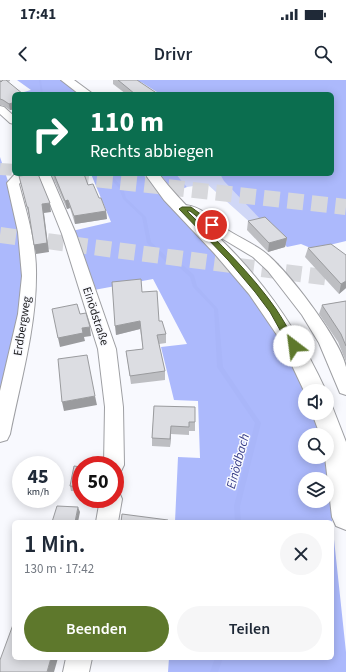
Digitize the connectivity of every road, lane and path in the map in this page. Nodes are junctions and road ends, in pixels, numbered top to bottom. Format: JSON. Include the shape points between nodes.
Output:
{"nodes":[{"id":1,"x":67,"y":80,"type":"edge"},
{"id":2,"x":84,"y":92,"type":"edge"},
{"id":3,"x":0,"y":109,"type":"edge"},
{"id":4,"x":12,"y":119,"type":"edge"},
{"id":5,"x":20,"y":176,"type":"edge"},
{"id":6,"x":45,"y":176,"type":"edge"},
{"id":7,"x":154,"y":176,"type":"edge"},
{"id":8,"x":182,"y":209,"type":"junction"},
{"id":9,"x":312,"y":384,"type":"edge"},
{"id":10,"x":346,"y":388,"type":"edge"},
{"id":11,"x":327,"y":420,"type":"edge"},
{"id":12,"x":0,"y":434,"type":"edge"},
{"id":13,"x":114,"y":456,"type":"edge"},
{"id":14,"x":345,"y":502,"type":"edge"},
{"id":15,"x":109,"y":508,"type":"edge"},
{"id":16,"x":106,"y":520,"type":"edge"},
{"id":17,"x":79,"y":660,"type":"edge"},
{"id":18,"x":76,"y":672,"type":"edge"}],
"edges":[{"from":1,"to":2,"type":"main road"},
{"from":3,"to":4,"type":"street"},
{"from":5,"to":12,"type":"street","name":"Erdbergweg","via":[[13,183],[25,232],[28,276],[26,314]]},
{"from":6,"to":13,"type":"street","name":"Einödstraße","via":[[69,234],[108,349],[114,407]]},
{"from":7,"to":8,"type":"main road"},
{"from":8,"to":9,"type":"main road","via":[[230,259],[273,311],[301,359]]},
{"from":8,"to":10,"type":"street","via":[[191,209],[223,233],[258,254],[272,268],[308,312],[327,343]]},
{"from":11,"to":14,"type":"main road"},
{"from":15,"to":16,"type":"street"},
{"from":17,"to":18,"type":"street"}]}
